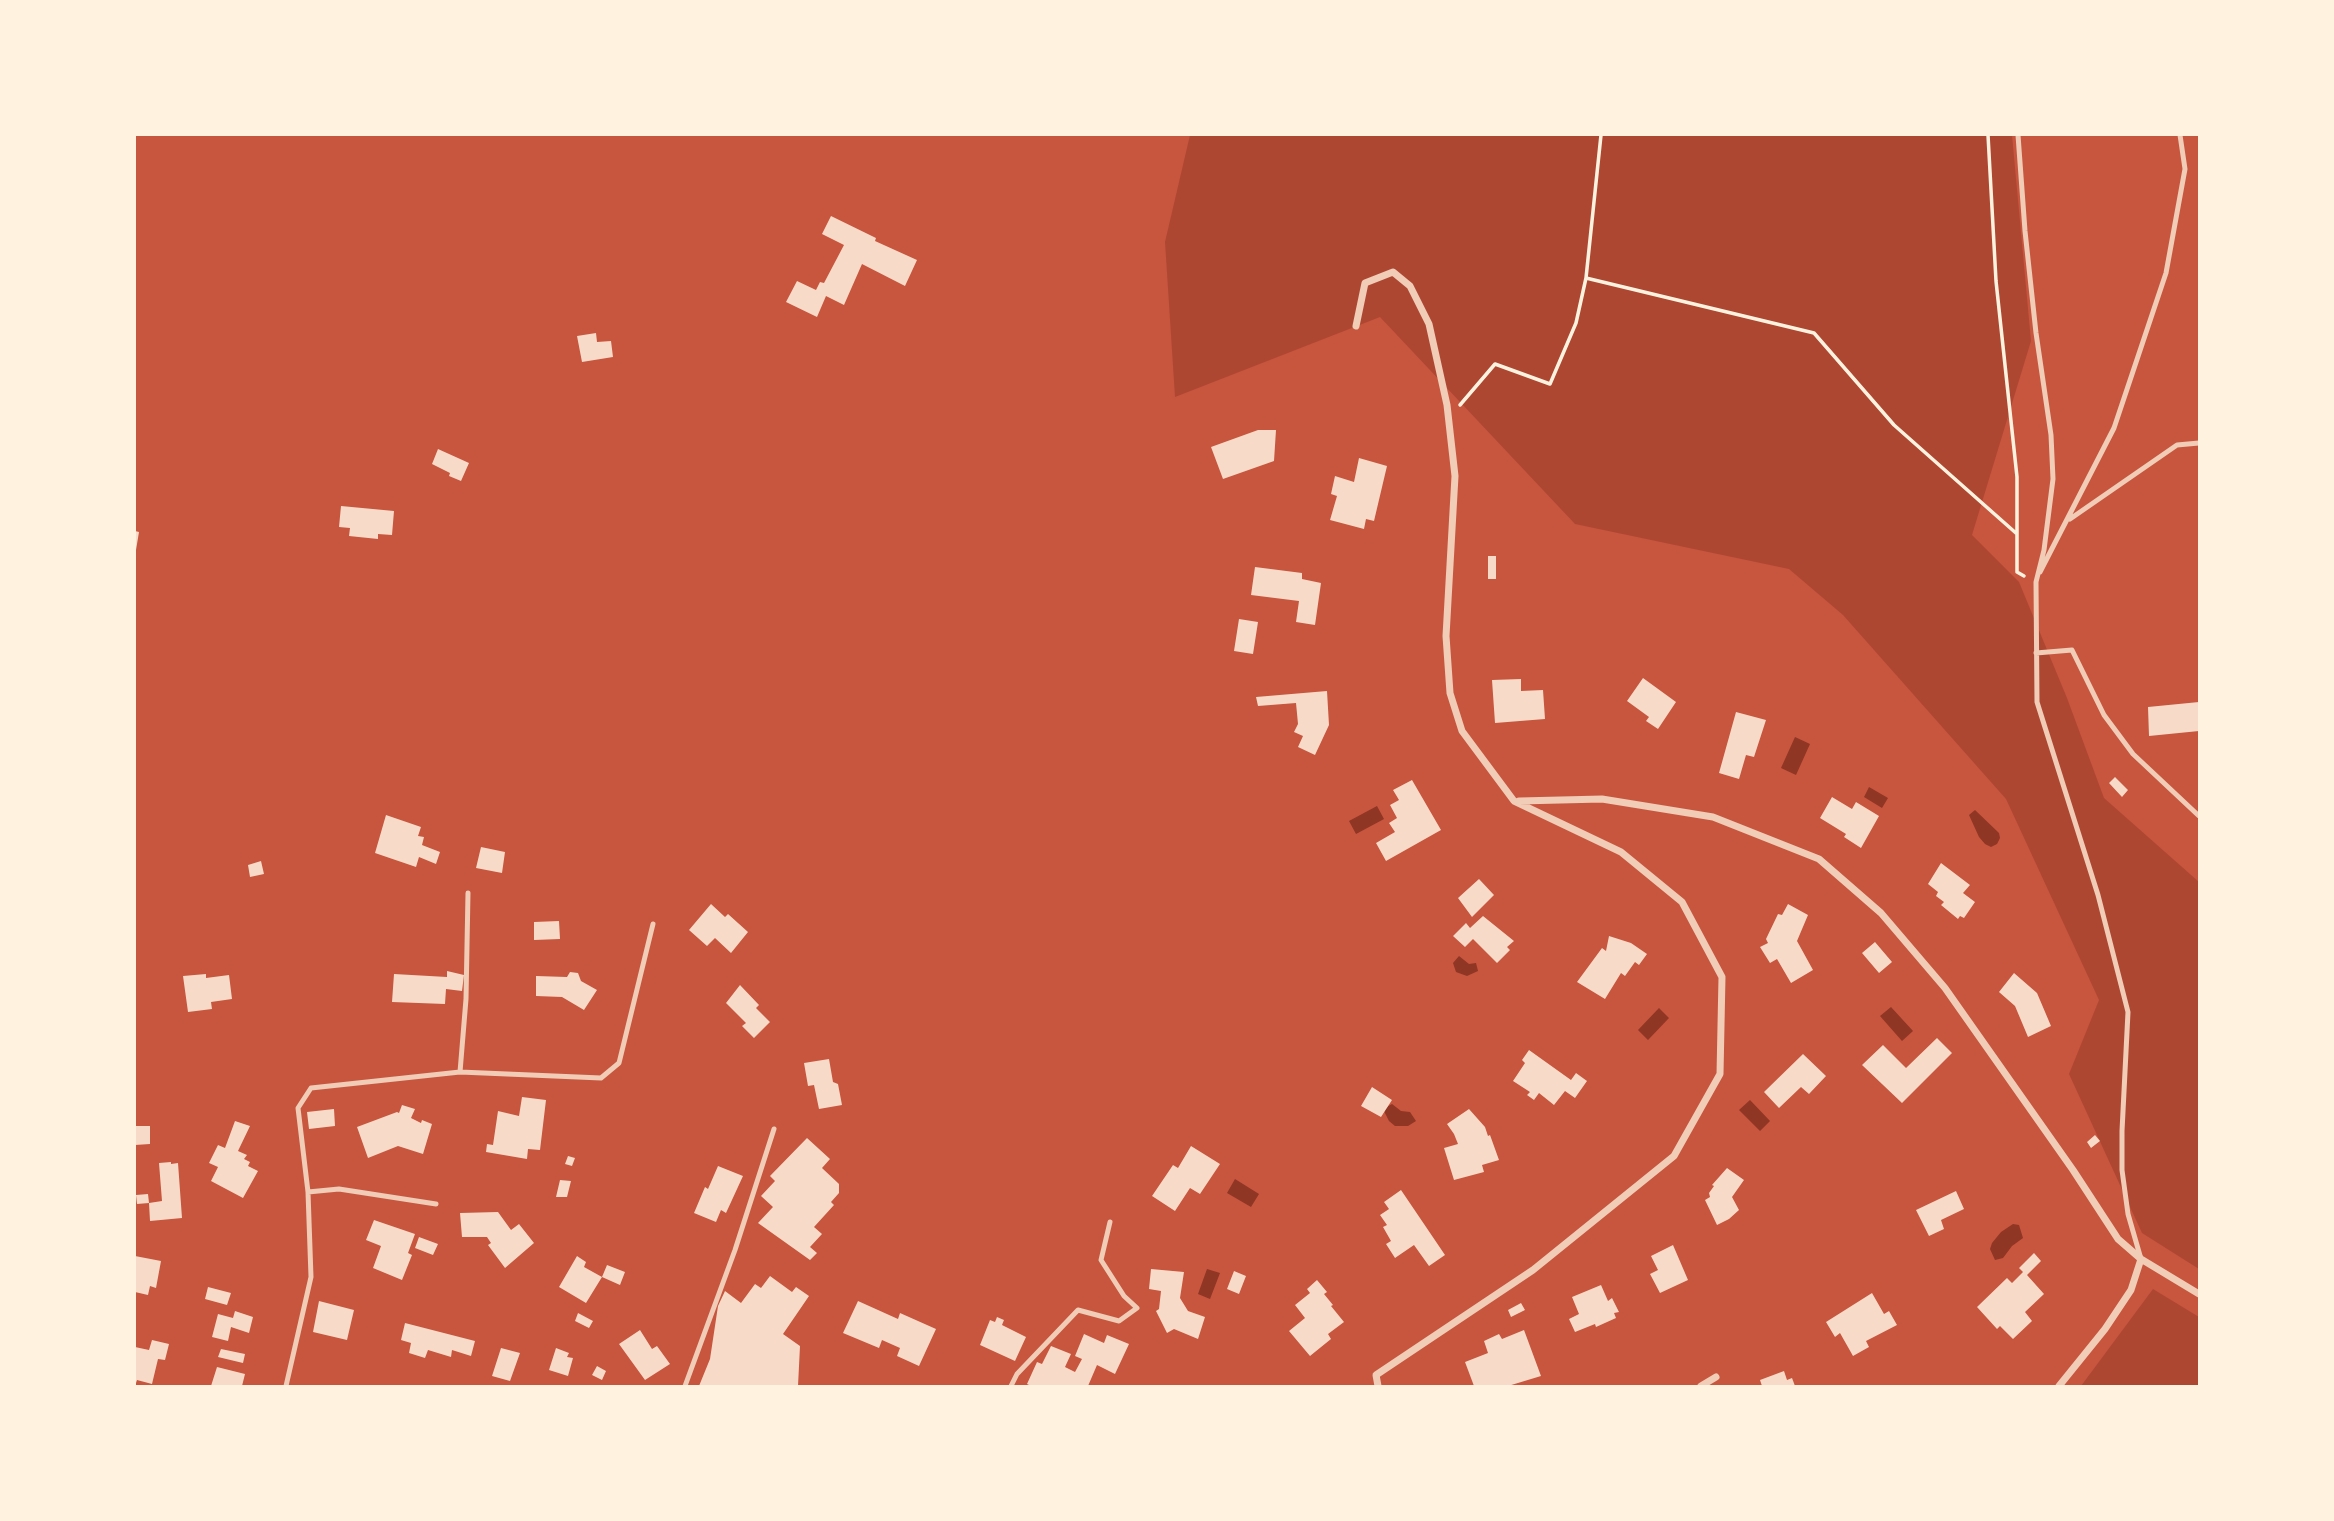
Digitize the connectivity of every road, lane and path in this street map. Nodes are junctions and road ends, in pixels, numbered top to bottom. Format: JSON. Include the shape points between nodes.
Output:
{"nodes":[{"id":1,"x":1601,"y":135,"type":"edge"},
{"id":2,"x":1988,"y":135,"type":"edge"},
{"id":3,"x":2018,"y":135,"type":"edge"},
{"id":4,"x":2180,"y":135,"type":"edge"},
{"id":5,"x":1586,"y":278,"type":"junction"},
{"id":6,"x":1356,"y":327,"type":"dead end"},
{"id":7,"x":1449,"y":418,"type":"junction"},
{"id":8,"x":2199,"y":443,"type":"edge"},
{"id":9,"x":2067,"y":521,"type":"junction"},
{"id":10,"x":2017,"y":534,"type":"junction"},
{"id":11,"x":2036,"y":582,"type":"junction"},
{"id":12,"x":2036,"y":653,"type":"junction"},
{"id":13,"x":1514,"y":801,"type":"junction"},
{"id":14,"x":2199,"y":816,"type":"edge"},
{"id":15,"x":468,"y":893,"type":"dead end"},
{"id":16,"x":653,"y":924,"type":"dead end"},
{"id":17,"x":460,"y":1072,"type":"junction"},
{"id":18,"x":774,"y":1129,"type":"dead end"},
{"id":19,"x":308,"y":1192,"type":"junction"},
{"id":20,"x":436,"y":1204,"type":"dead end"},
{"id":21,"x":1110,"y":1222,"type":"dead end"},
{"id":22,"x":2141,"y":1259,"type":"junction"},
{"id":23,"x":2199,"y":1294,"type":"edge"},
{"id":24,"x":1716,"y":1377,"type":"dead end"},
{"id":25,"x":286,"y":1386,"type":"edge"},
{"id":26,"x":685,"y":1386,"type":"edge"},
{"id":27,"x":1011,"y":1386,"type":"edge"},
{"id":28,"x":1378,"y":1386,"type":"edge"},
{"id":29,"x":1702,"y":1386,"type":"edge"},
{"id":30,"x":2059,"y":1386,"type":"edge"}],
"edges":[{"from":1,"to":5,"type":"path"},
{"from":2,"to":10,"type":"path","via":[[1996,281],[2017,477]]},
{"from":3,"to":11,"type":"lane","via":[[2053,479]]},
{"from":4,"to":9,"type":"lane","via":[[2185,169],[2166,273],[2114,428]]},
{"from":5,"to":7,"type":"path","via":[[1576,323],[1550,384],[1495,364]]},
{"from":5,"to":10,"type":"path","via":[[1814,333],[1894,425]]},
{"from":6,"to":7,"type":"street","via":[[1365,283],[1392,272],[1410,285],[1429,324]]},
{"from":7,"to":13,"type":"street","via":[[1455,476],[1446,636],[1450,694],[1462,731]]},
{"from":8,"to":9,"type":"lane","via":[[2177,445]]},
{"from":9,"to":11,"type":"lane"},
{"from":10,"to":11,"type":"path","via":[[2017,572]]},
{"from":11,"to":12,"type":"lane"},
{"from":12,"to":14,"type":"lane","via":[[2072,650],[2104,715],[2133,754]]},
{"from":12,"to":22,"type":"lane","via":[[2037,702],[2098,895],[2128,1012],[2122,1170],[2127,1214]]},
{"from":13,"to":22,"type":"street","via":[[1602,799],[1713,817],[1819,859],[1881,913],[1945,988],[2106,1223]]},
{"from":13,"to":28,"type":"street","via":[[1621,852],[1682,902],[1722,977],[1720,1074],[1674,1156],[1533,1270],[1376,1376]]},
{"from":15,"to":17,"type":"lane"},
{"from":16,"to":17,"type":"lane","via":[[619,1063],[601,1078]]},
{"from":17,"to":19,"type":"lane","via":[[311,1088],[298,1108]]},
{"from":18,"to":26,"type":"lane","via":[[736,1250]]},
{"from":19,"to":20,"type":"lane","via":[[339,1189]]},
{"from":19,"to":25,"type":"lane","via":[[311,1277]]},
{"from":21,"to":27,"type":"lane","via":[[1101,1260],[1137,1308],[1119,1321],[1078,1310]]},
{"from":22,"to":23,"type":"street"},
{"from":22,"to":30,"type":"street","via":[[2131,1290]]},
{"from":24,"to":29,"type":"street"}]}
